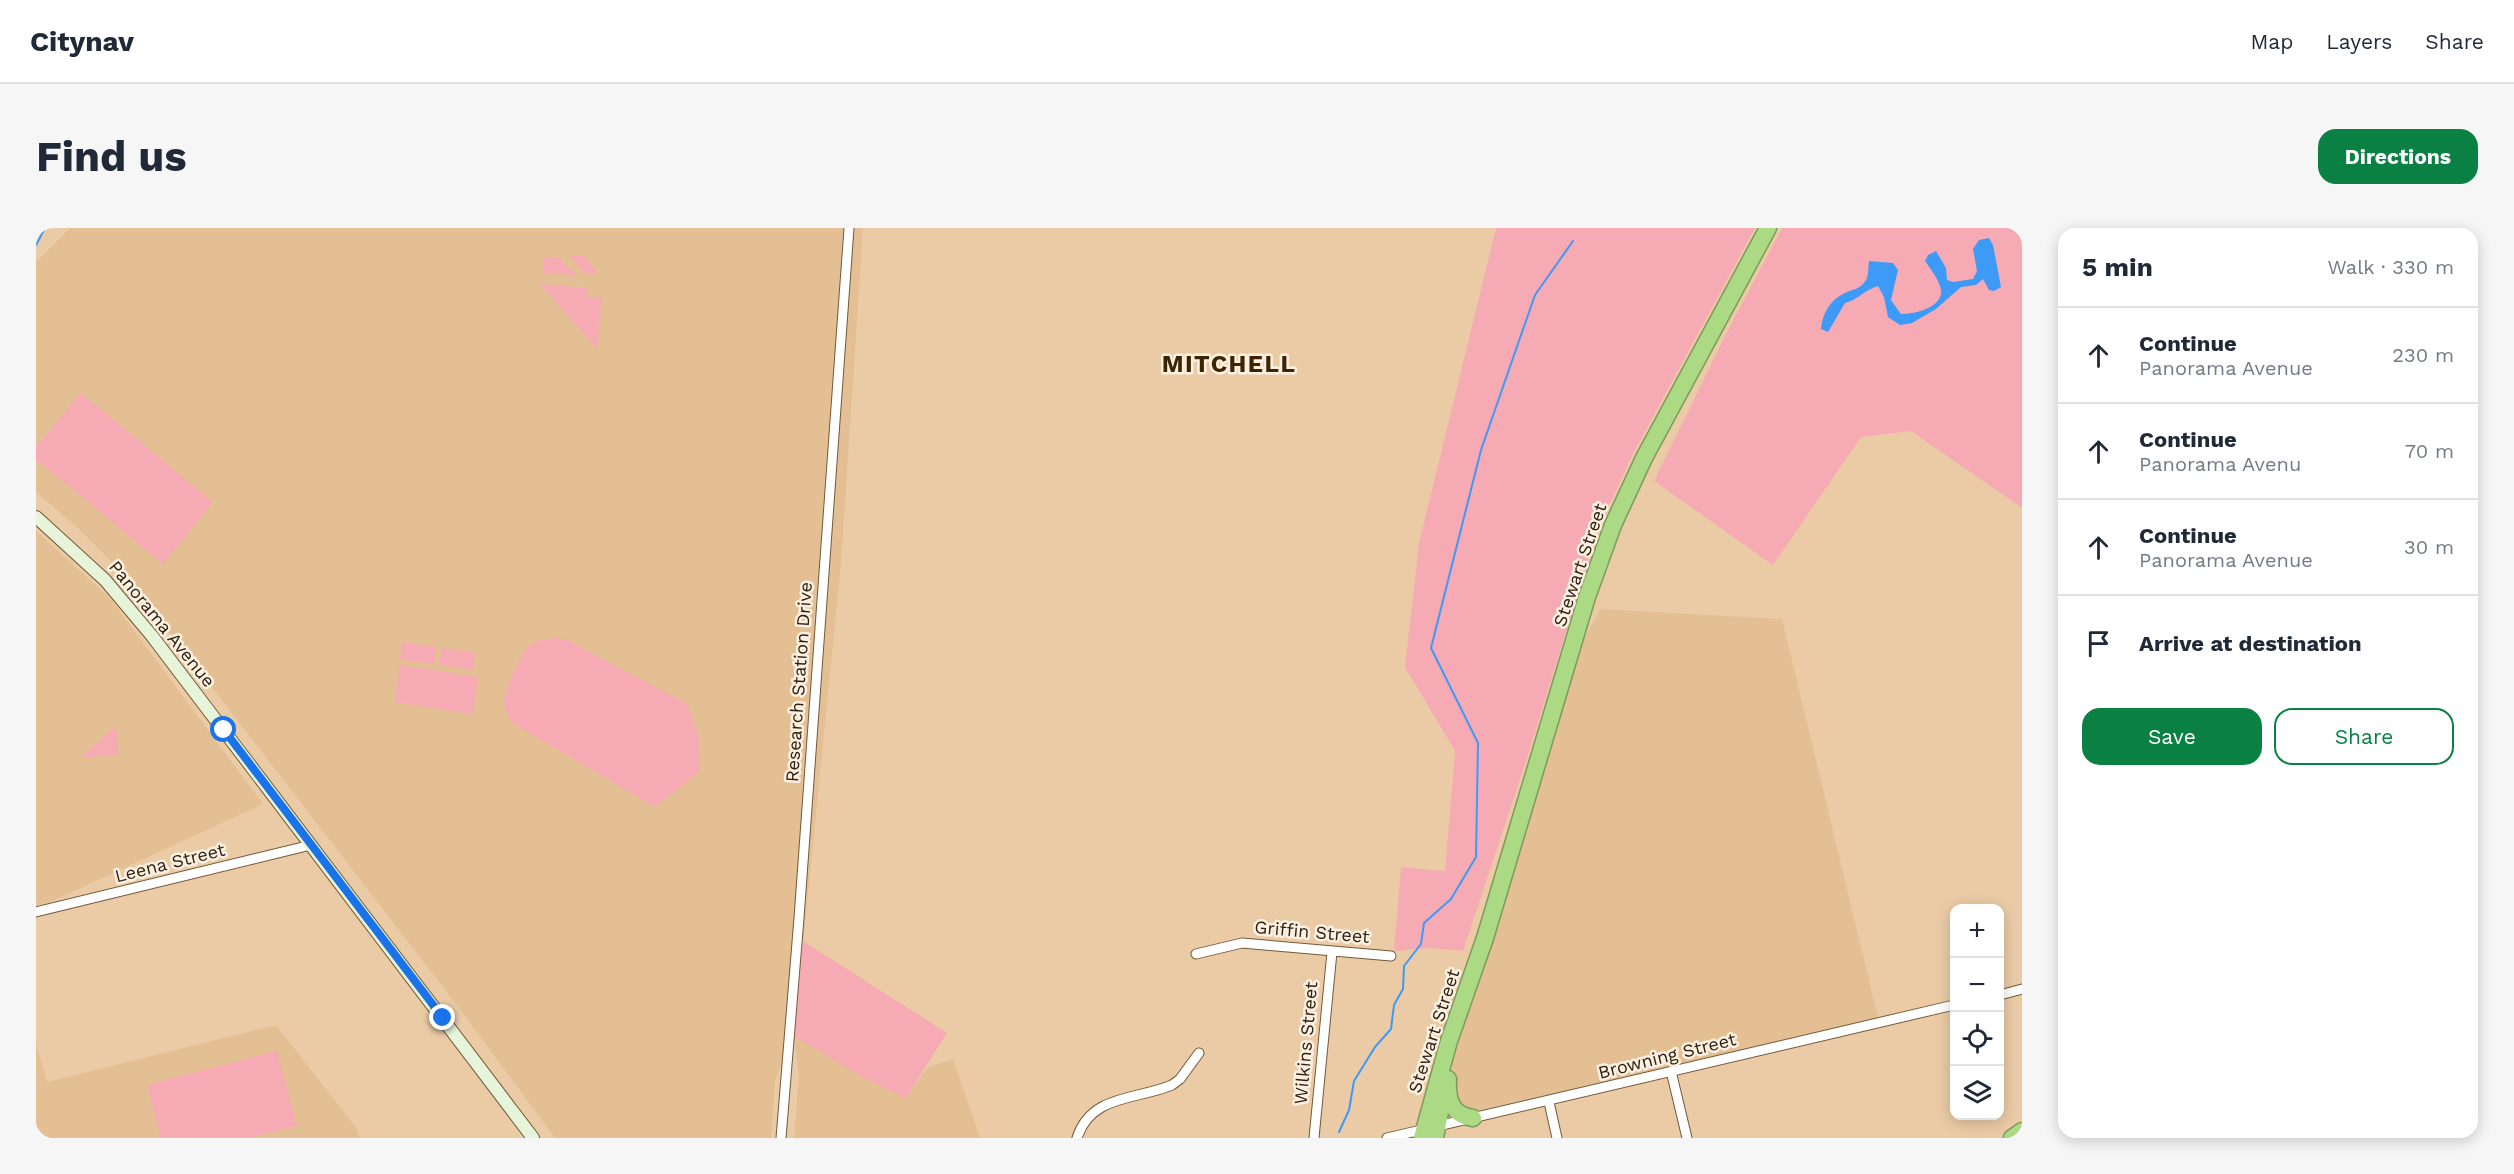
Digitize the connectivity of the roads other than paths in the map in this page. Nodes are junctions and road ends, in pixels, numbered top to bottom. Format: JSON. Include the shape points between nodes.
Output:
{"nodes":[{"id":1,"x":849,"y":228,"type":"edge"},
{"id":2,"x":1768,"y":228,"type":"edge"},
{"id":3,"x":36,"y":517,"type":"edge"},
{"id":4,"x":311,"y":845,"type":"junction"},
{"id":5,"x":36,"y":912,"type":"edge"},
{"id":6,"x":1485,"y":938,"type":"junction"},
{"id":7,"x":1332,"y":952,"type":"junction"},
{"id":8,"x":1196,"y":954,"type":"dead end"},
{"id":9,"x":1390,"y":956,"type":"dead end"},
{"id":10,"x":2022,"y":989,"type":"edge"},
{"id":11,"x":2004,"y":994,"type":"edge"},
{"id":12,"x":1950,"y":1006,"type":"edge"},
{"id":13,"x":1199,"y":1053,"type":"dead end"},
{"id":14,"x":1671,"y":1071,"type":"junction"},
{"id":15,"x":1448,"y":1080,"type":"junction"},
{"id":16,"x":1549,"y":1102,"type":"junction"},
{"id":17,"x":1473,"y":1118,"type":"junction"},
{"id":18,"x":2022,"y":1131,"type":"edge"},
{"id":19,"x":1429,"y":1133,"type":"edge"},
{"id":20,"x":533,"y":1138,"type":"edge"},
{"id":21,"x":781,"y":1138,"type":"edge"},
{"id":22,"x":1077,"y":1138,"type":"edge"},
{"id":23,"x":1314,"y":1138,"type":"edge"},
{"id":24,"x":1387,"y":1138,"type":"edge"},
{"id":25,"x":1557,"y":1138,"type":"edge"},
{"id":26,"x":1687,"y":1138,"type":"edge"},
{"id":27,"x":2012,"y":1138,"type":"edge"}],
"edges":[{"from":1,"to":21,"type":"street","name":"Research Station Drive"},
{"from":2,"to":6,"type":"highway","name":"Stewart Street","via":[[1644,458],[1613,525],[1587,597]]},
{"from":3,"to":4,"type":"street","name":"Panorama Avenue","via":[[120,597]]},
{"from":4,"to":5,"type":"street","name":"Leena Street"},
{"from":4,"to":20,"type":"street","name":"Panorama Avenue"},
{"from":6,"to":15,"type":"highway","name":"Stewart Street"},
{"from":6,"to":19,"type":"highway","name":"Stewart Street","via":[[1449,1041]]},
{"from":7,"to":8,"type":"street","name":"Griffin Street","via":[[1242,943]]},
{"from":7,"to":9,"type":"street","name":"Griffin Street"},
{"from":7,"to":23,"type":"street","name":"Wilkins Street"},
{"from":10,"to":11,"type":"street"},
{"from":12,"to":14,"type":"street","name":"Browning Street"},
{"from":13,"to":22,"type":"street","via":[[1172,1085],[1095,1110]]},
{"from":14,"to":16,"type":"street","name":"Browning Street"},
{"from":14,"to":26,"type":"street"},
{"from":15,"to":17,"type":"highway","via":[[1451,1106],[1460,1115]]},
{"from":15,"to":19,"type":"highway","name":"Stewart Street"},
{"from":16,"to":17,"type":"street","name":"Browning Street"},
{"from":16,"to":25,"type":"street"},
{"from":17,"to":19,"type":"street","name":"Browning Street"},
{"from":18,"to":27,"type":"highway"},
{"from":19,"to":24,"type":"street","name":"Browning Street"}]}
